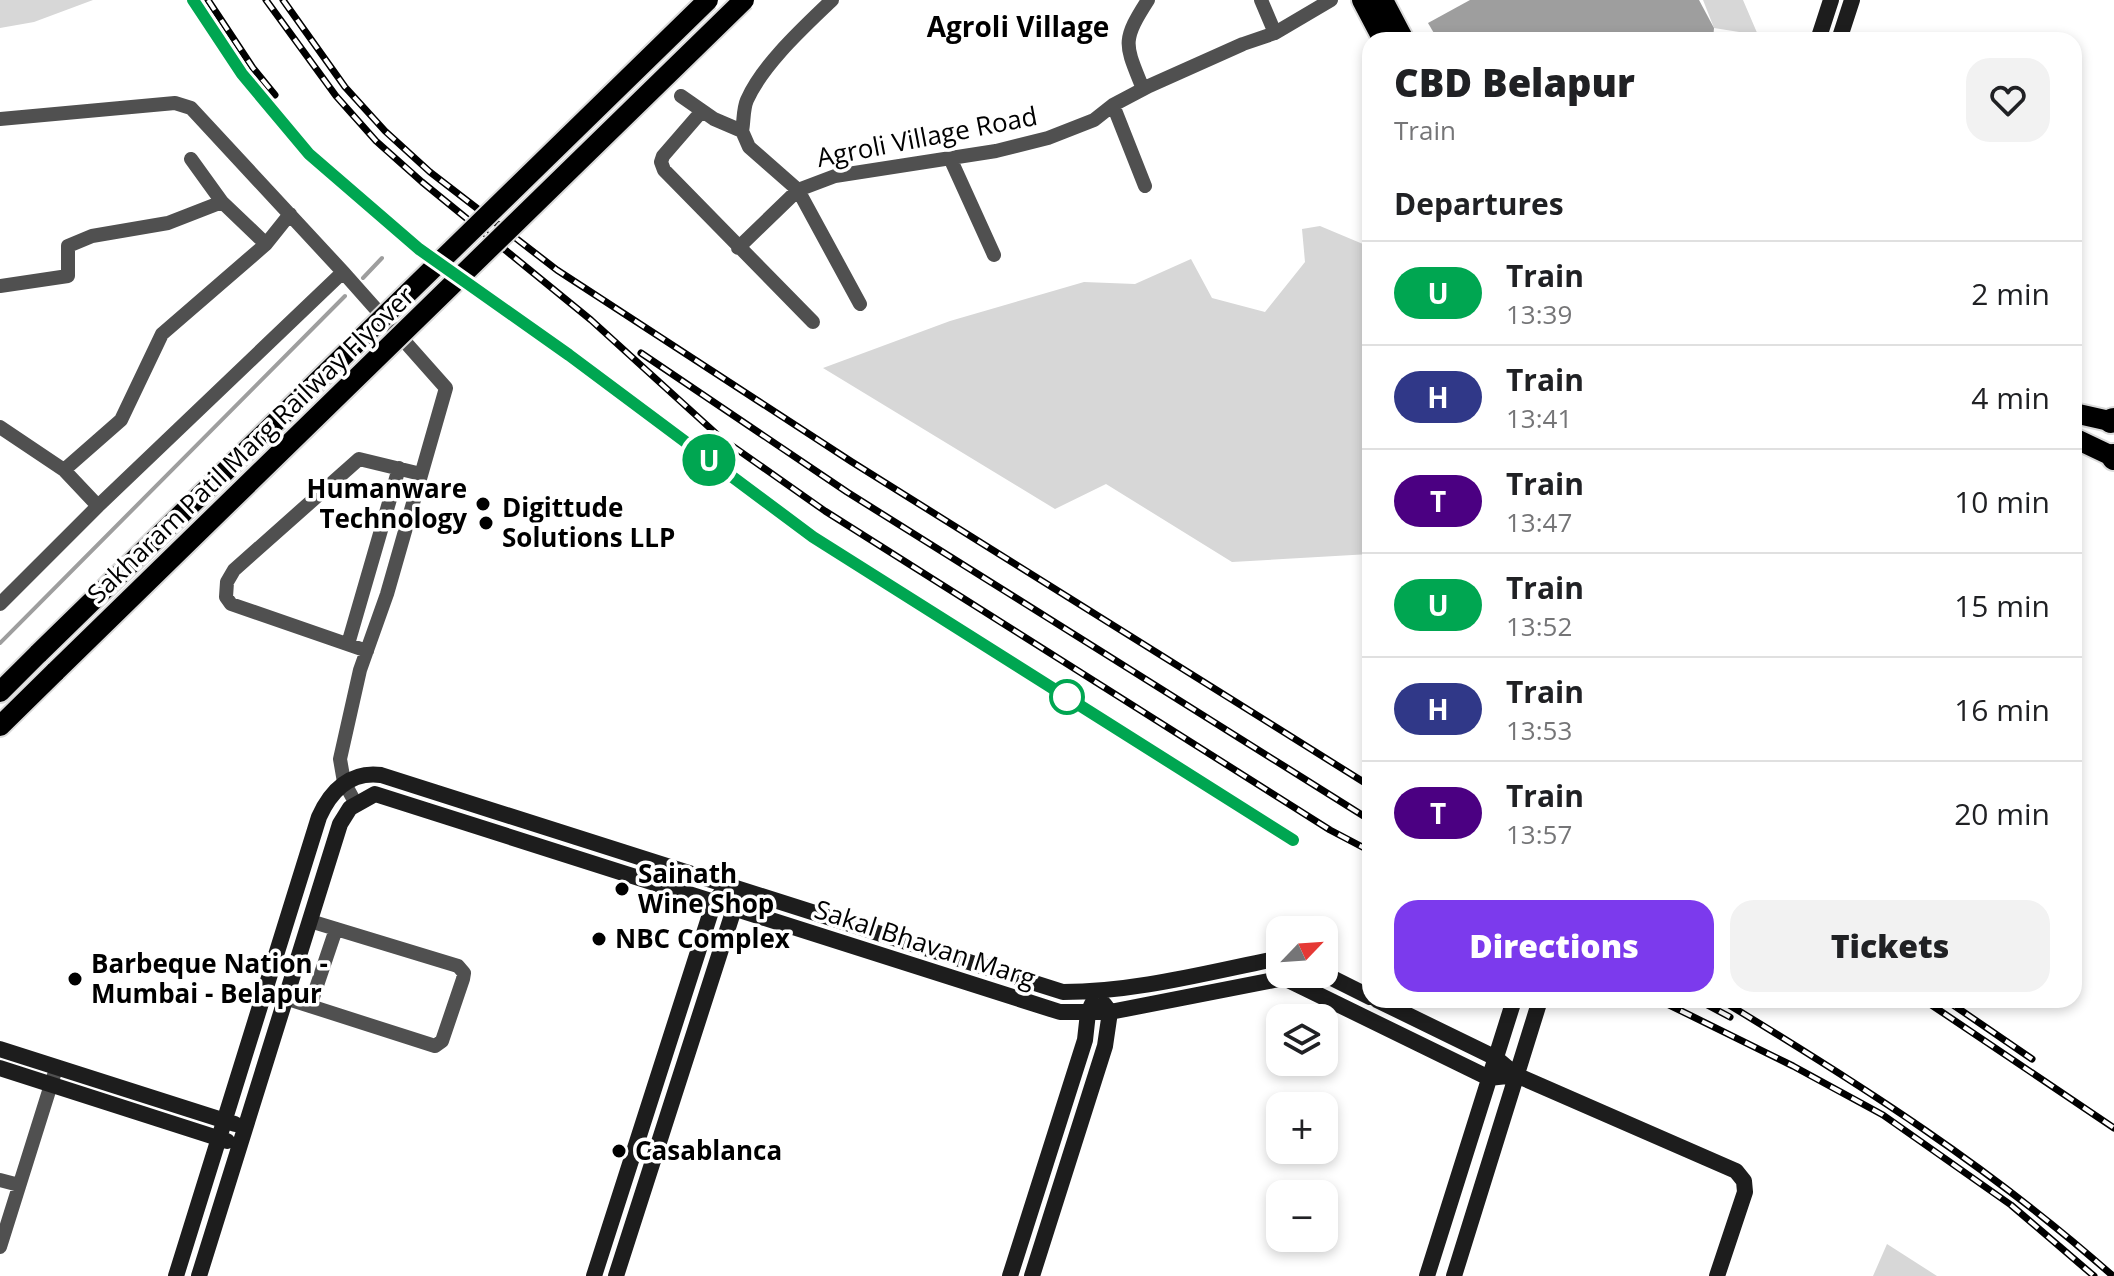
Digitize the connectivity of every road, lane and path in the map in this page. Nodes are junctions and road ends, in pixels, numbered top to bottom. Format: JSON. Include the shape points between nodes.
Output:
{"nodes":[{"id":1,"x":708,"y":0,"type":"edge"},
{"id":2,"x":744,"y":0,"type":"edge"},
{"id":3,"x":832,"y":0,"type":"edge"},
{"id":4,"x":1148,"y":0,"type":"edge"},
{"id":5,"x":1261,"y":0,"type":"edge"},
{"id":6,"x":1331,"y":0,"type":"edge"},
{"id":7,"x":1362,"y":0,"type":"edge"},
{"id":8,"x":1383,"y":0,"type":"edge"},
{"id":9,"x":1831,"y":0,"type":"edge"},
{"id":10,"x":1852,"y":0,"type":"edge"},
{"id":11,"x":1379,"y":32,"type":"edge"},
{"id":12,"x":1400,"y":32,"type":"edge"},
{"id":13,"x":1821,"y":32,"type":"edge"},
{"id":14,"x":1842,"y":32,"type":"edge"},
{"id":15,"x":1275,"y":33,"type":"junction"},
{"id":16,"x":1143,"y":89,"type":"junction"},
{"id":17,"x":681,"y":96,"type":"dead end"},
{"id":18,"x":1113,"y":105,"type":"junction"},
{"id":19,"x":702,"y":111,"type":"junction"},
{"id":20,"x":0,"y":119,"type":"edge"},
{"id":21,"x":742,"y":131,"type":"junction"},
{"id":22,"x":950,"y":158,"type":"junction"},
{"id":23,"x":191,"y":159,"type":"dead end"},
{"id":24,"x":1145,"y":186,"type":"dead end"},
{"id":25,"x":798,"y":190,"type":"junction"},
{"id":26,"x":222,"y":202,"type":"junction"},
{"id":27,"x":290,"y":214,"type":"junction"},
{"id":28,"x":266,"y":244,"type":"junction"},
{"id":29,"x":738,"y":248,"type":"junction"},
{"id":30,"x":994,"y":255,"type":"dead end"},
{"id":31,"x":343,"y":272,"type":"junction"},
{"id":32,"x":0,"y":286,"type":"edge"},
{"id":33,"x":860,"y":304,"type":"dead end"},
{"id":34,"x":813,"y":322,"type":"dead end"},
{"id":35,"x":2082,"y":415,"type":"edge"},
{"id":36,"x":2113,"y":421,"type":"edge"},
{"id":37,"x":0,"y":427,"type":"edge"},
{"id":38,"x":2082,"y":442,"type":"edge"},
{"id":39,"x":2114,"y":457,"type":"edge"},
{"id":40,"x":399,"y":468,"type":"junction"},
{"id":41,"x":64,"y":470,"type":"junction"},
{"id":42,"x":421,"y":474,"type":"junction"},
{"id":43,"x":98,"y":506,"type":"junction"},
{"id":44,"x":0,"y":604,"type":"edge"},
{"id":45,"x":348,"y":644,"type":"junction"},
{"id":46,"x":367,"y":651,"type":"junction"},
{"id":47,"x":0,"y":692,"type":"edge"},
{"id":48,"x":0,"y":726,"type":"edge"},
{"id":49,"x":344,"y":782,"type":"junction"},
{"id":50,"x":356,"y":804,"type":"junction"},
{"id":51,"x":729,"y":886,"type":"junction"},
{"id":52,"x":714,"y":902,"type":"junction"},
{"id":53,"x":734,"y":909,"type":"junction"},
{"id":54,"x":310,"y":921,"type":"junction"},
{"id":55,"x":336,"y":929,"type":"junction"},
{"id":56,"x":1266,"y":961,"type":"edge"},
{"id":57,"x":1338,"y":981,"type":"edge"},
{"id":58,"x":1097,"y":992,"type":"junction"},
{"id":59,"x":1362,"y":993,"type":"edge"},
{"id":60,"x":285,"y":998,"type":"junction"},
{"id":61,"x":310,"y":1006,"type":"junction"},
{"id":62,"x":1393,"y":1008,"type":"edge"},
{"id":63,"x":1512,"y":1008,"type":"edge"},
{"id":64,"x":1537,"y":1008,"type":"edge"},
{"id":65,"x":1110,"y":1012,"type":"junction"},
{"id":66,"x":1088,"y":1013,"type":"junction"},
{"id":67,"x":0,"y":1049,"type":"edge"},
{"id":68,"x":1496,"y":1058,"type":"junction"},
{"id":69,"x":56,"y":1067,"type":"junction"},
{"id":70,"x":0,"y":1068,"type":"edge"},
{"id":71,"x":1516,"y":1075,"type":"junction"},
{"id":72,"x":1489,"y":1078,"type":"junction"},
{"id":73,"x":51,"y":1085,"type":"junction"},
{"id":74,"x":644,"y":1120,"type":"junction"},
{"id":75,"x":224,"y":1121,"type":"junction"},
{"id":76,"x":664,"y":1126,"type":"junction"},
{"id":77,"x":245,"y":1128,"type":"junction"},
{"id":78,"x":218,"y":1138,"type":"junction"},
{"id":79,"x":240,"y":1145,"type":"junction"},
{"id":80,"x":0,"y":1180,"type":"edge"},
{"id":81,"x":19,"y":1185,"type":"junction"},
{"id":82,"x":0,"y":1247,"type":"edge"},
{"id":83,"x":176,"y":1276,"type":"edge"},
{"id":84,"x":199,"y":1276,"type":"edge"},
{"id":85,"x":594,"y":1276,"type":"edge"},
{"id":86,"x":616,"y":1276,"type":"edge"},
{"id":87,"x":1010,"y":1276,"type":"edge"},
{"id":88,"x":1032,"y":1276,"type":"edge"},
{"id":89,"x":1427,"y":1276,"type":"edge"},
{"id":90,"x":1454,"y":1276,"type":"edge"},
{"id":91,"x":1717,"y":1276,"type":"edge"}],
"edges":[{"from":1,"to":47,"type":"main road","name":"Sakharam Patil Marg Railway Flyover","bridge":true},
{"from":2,"to":48,"type":"main road","name":"Sakharam Patil Marg Railway Flyover","bridge":true},
{"from":3,"to":21,"type":"street","via":[[764,75],[746,102]]},
{"from":4,"to":16,"type":"street","via":[[1127,39]]},
{"from":5,"to":15,"type":"street"},
{"from":6,"to":15,"type":"street","name":"Agroli Village Road"},
{"from":7,"to":11,"type":"main road"},
{"from":8,"to":12,"type":"main road"},
{"from":9,"to":13,"type":"main road"},
{"from":10,"to":14,"type":"main road"},
{"from":15,"to":16,"type":"street","name":"Agroli Village Road"},
{"from":16,"to":18,"type":"street","name":"Agroli Village Road"},
{"from":17,"to":19,"type":"street","name":"Agroli Village Road"},
{"from":18,"to":22,"type":"street","name":"Agroli Village Road","via":[[1094,120],[1048,138]]},
{"from":18,"to":24,"type":"street"},
{"from":19,"to":21,"type":"street","name":"Agroli Village Road"},
{"from":19,"to":29,"type":"street","via":[[661,162]]},
{"from":20,"to":27,"type":"street","via":[[175,103],[191,108]]},
{"from":21,"to":25,"type":"street","name":"Agroli Village Road","via":[[749,147]]},
{"from":22,"to":25,"type":"street","name":"Agroli Village Road","via":[[835,176]]},
{"from":22,"to":30,"type":"street"},
{"from":23,"to":26,"type":"street"},
{"from":25,"to":29,"type":"street"},
{"from":25,"to":33,"type":"street"},
{"from":26,"to":28,"type":"street"},
{"from":26,"to":32,"type":"street","via":[[168,223],[92,236],[68,246],[68,276]]},
{"from":27,"to":28,"type":"street"},
{"from":27,"to":31,"type":"street"},
{"from":28,"to":41,"type":"street","via":[[162,334],[121,420]]},
{"from":29,"to":34,"type":"street"},
{"from":31,"to":42,"type":"street","via":[[446,388]]},
{"from":31,"to":43,"type":"street"},
{"from":35,"to":36,"type":"main road"},
{"from":37,"to":41,"type":"street"},
{"from":38,"to":39,"type":"main road"},
{"from":40,"to":42,"type":"street"},
{"from":40,"to":45,"type":"street"},
{"from":40,"to":45,"type":"street","via":[[354,461],[227,582],[231,604]]},
{"from":41,"to":43,"type":"street"},
{"from":42,"to":46,"type":"street"},
{"from":43,"to":44,"type":"street"},
{"from":45,"to":46,"type":"street"},
{"from":46,"to":49,"type":"street","via":[[340,759]]},
{"from":49,"to":50,"type":"street"},
{"from":49,"to":51,"type":"main road","name":"Sakal Bhavan Marg","via":[[368,773],[381,775]]},
{"from":49,"to":75,"type":"main road","via":[[319,817]]},
{"from":50,"to":52,"type":"main road","name":"Sakal Bhavan Marg","via":[[375,794]]},
{"from":50,"to":54,"type":"main road","via":[[340,824]]},
{"from":51,"to":52,"type":"main road"},
{"from":51,"to":53,"type":"main road"},
{"from":51,"to":58,"type":"main road","name":"Sakal Bhavan Marg","via":[[1063,992]]},
{"from":52,"to":53,"type":"main road","name":"Sakal Bhavan Marg"},
{"from":52,"to":74,"type":"main road"},
{"from":53,"to":66,"type":"main road","name":"Sakal Bhavan Marg","via":[[1060,1012]]},
{"from":53,"to":76,"type":"main road"},
{"from":54,"to":55,"type":"street"},
{"from":54,"to":60,"type":"main road"},
{"from":55,"to":61,"type":"street"},
{"from":55,"to":61,"type":"street","via":[[458,966],[463,979],[442,1041],[435,1046]]},
{"from":56,"to":58,"type":"main road","name":"Sakal Bhavan Marg"},
{"from":57,"to":59,"type":"main road"},
{"from":58,"to":65,"type":"main road"},
{"from":58,"to":66,"type":"main road"},
{"from":60,"to":61,"type":"street"},
{"from":60,"to":77,"type":"main road"},
{"from":62,"to":68,"type":"main road"},
{"from":63,"to":68,"type":"main road"},
{"from":64,"to":71,"type":"main road"},
{"from":65,"to":66,"type":"main road","name":"Sakal Bhavan Marg"},
{"from":65,"to":72,"type":"main road","name":"Sakal Bhavan Marg","via":[[1284,978]]},
{"from":65,"to":88,"type":"main road","via":[[1105,1046]]},
{"from":66,"to":87,"type":"main road","via":[[1085,1040]]},
{"from":67,"to":69,"type":"main road"},
{"from":68,"to":71,"type":"main road"},
{"from":68,"to":72,"type":"main road"},
{"from":69,"to":73,"type":"street"},
{"from":69,"to":75,"type":"main road"},
{"from":70,"to":73,"type":"main road"},
{"from":71,"to":72,"type":"main road"},
{"from":71,"to":90,"type":"main road"},
{"from":71,"to":91,"type":"main road","via":[[1736,1171],[1745,1192]]},
{"from":72,"to":89,"type":"main road"},
{"from":73,"to":78,"type":"main road"},
{"from":73,"to":81,"type":"street"},
{"from":74,"to":76,"type":"main road"},
{"from":74,"to":85,"type":"main road"},
{"from":75,"to":77,"type":"main road"},
{"from":75,"to":78,"type":"main road"},
{"from":76,"to":86,"type":"main road"},
{"from":77,"to":79,"type":"main road"},
{"from":78,"to":79,"type":"main road"},
{"from":78,"to":83,"type":"main road"},
{"from":79,"to":84,"type":"main road"},
{"from":80,"to":81,"type":"street"},
{"from":81,"to":82,"type":"street"}]}
